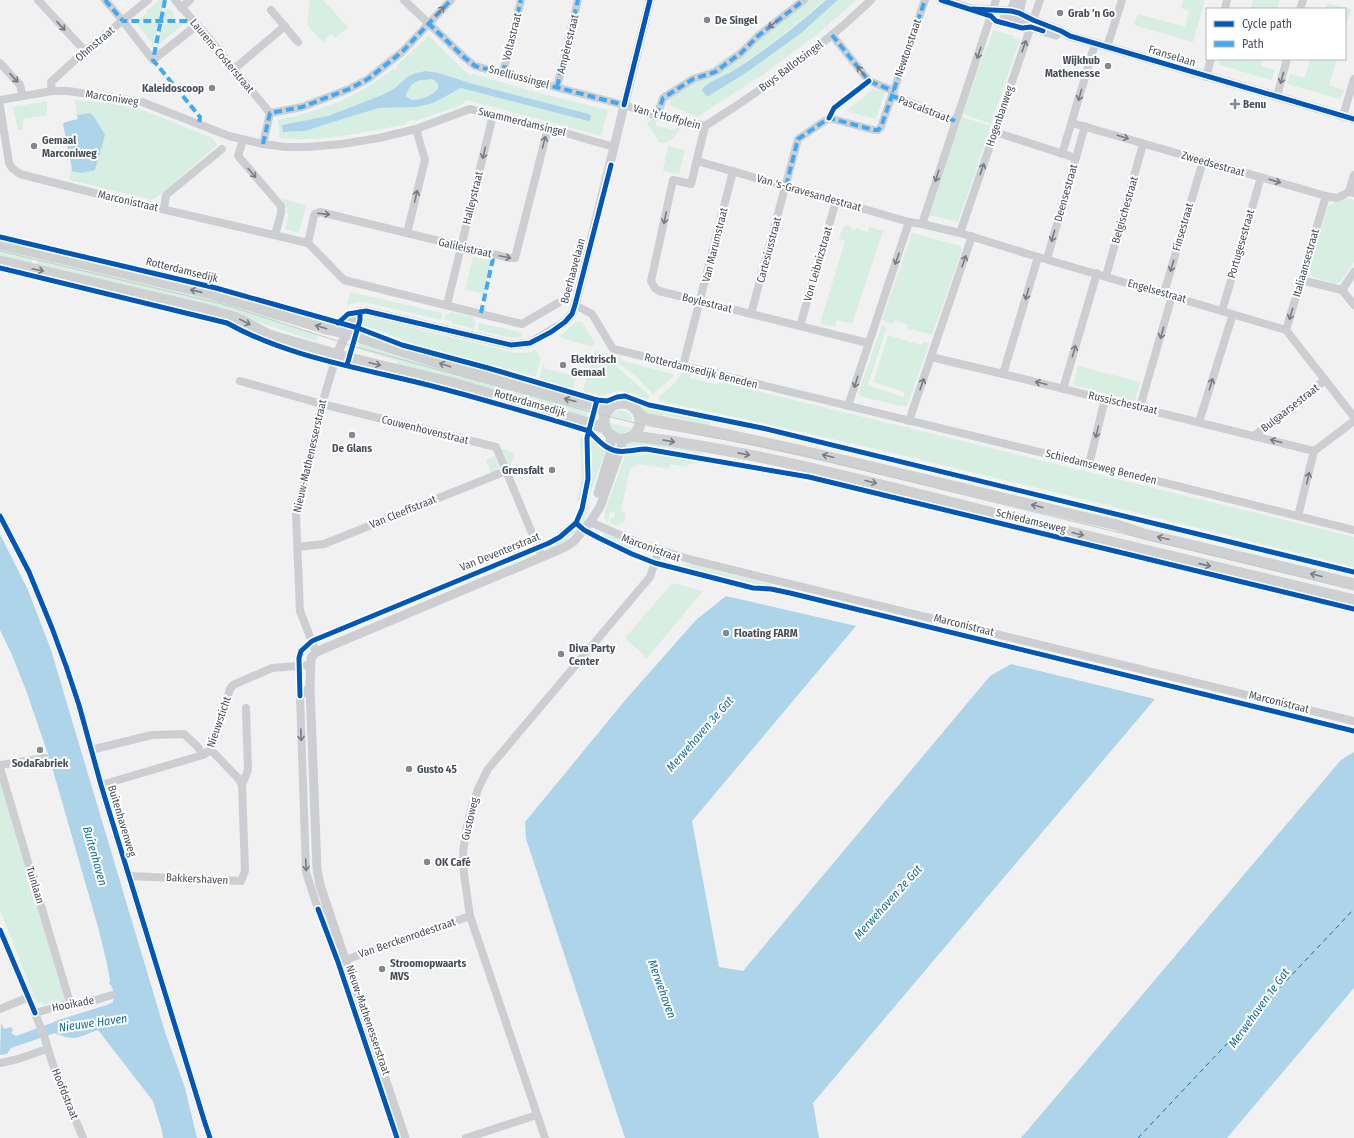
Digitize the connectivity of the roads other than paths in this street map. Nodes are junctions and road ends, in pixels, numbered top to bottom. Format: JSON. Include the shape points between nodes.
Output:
{"nodes":[{"id":1,"x":38,"y":0,"type":"edge"},
{"id":2,"x":105,"y":0,"type":"edge"},
{"id":3,"x":148,"y":0,"type":"edge"},
{"id":4,"x":175,"y":0,"type":"edge"},
{"id":5,"x":190,"y":0,"type":"edge"},
{"id":6,"x":404,"y":0,"type":"edge"},
{"id":7,"x":451,"y":0,"type":"edge"},
{"id":8,"x":521,"y":0,"type":"edge"},
{"id":9,"x":578,"y":0,"type":"edge"},
{"id":10,"x":650,"y":0,"type":"edge"},
{"id":11,"x":871,"y":0,"type":"edge"},
{"id":12,"x":925,"y":0,"type":"edge"},
{"id":13,"x":941,"y":0,"type":"edge"},
{"id":14,"x":996,"y":0,"type":"edge"},
{"id":15,"x":1015,"y":0,"type":"edge"},
{"id":16,"x":1022,"y":0,"type":"edge"},
{"id":17,"x":1040,"y":0,"type":"edge"},
{"id":18,"x":1122,"y":0,"type":"edge"},
{"id":19,"x":802,"y":1,"type":"edge"},
{"id":20,"x":181,"y":8,"type":"junction"},
{"id":21,"x":271,"y":10,"type":"dead end"},
{"id":22,"x":992,"y":13,"type":"junction"},
{"id":23,"x":1014,"y":14,"type":"junction"},
{"id":24,"x":123,"y":21,"type":"junction"},
{"id":25,"x":428,"y":23,"type":"junction"},
{"id":26,"x":1032,"y":24,"type":"junction"},
{"id":27,"x":285,"y":26,"type":"junction"},
{"id":28,"x":199,"y":27,"type":"junction"},
{"id":29,"x":832,"y":35,"type":"junction"},
{"id":30,"x":298,"y":42,"type":"dead end"},
{"id":31,"x":1095,"y":44,"type":"junction"},
{"id":32,"x":1107,"y":47,"type":"junction"},
{"id":33,"x":85,"y":51,"type":"junction"},
{"id":34,"x":1211,"y":60,"type":"edge"},
{"id":35,"x":1287,"y":60,"type":"edge"},
{"id":36,"x":0,"y":63,"type":"edge"},
{"id":37,"x":234,"y":69,"type":"junction"},
{"id":38,"x":502,"y":73,"type":"junction"},
{"id":39,"x":1206,"y":77,"type":"junction"},
{"id":40,"x":1354,"y":79,"type":"edge"},
{"id":41,"x":557,"y":87,"type":"junction"},
{"id":42,"x":52,"y":91,"type":"junction"},
{"id":43,"x":893,"y":94,"type":"junction"},
{"id":44,"x":23,"y":96,"type":"junction"},
{"id":45,"x":1277,"y":96,"type":"junction"},
{"id":46,"x":0,"y":100,"type":"edge"},
{"id":47,"x":624,"y":105,"type":"junction"},
{"id":48,"x":0,"y":106,"type":"edge"},
{"id":49,"x":270,"y":113,"type":"junction"},
{"id":50,"x":493,"y":115,"type":"junction"},
{"id":51,"x":658,"y":116,"type":"junction"},
{"id":52,"x":1343,"y":116,"type":"junction"},
{"id":53,"x":1354,"y":119,"type":"edge"},
{"id":54,"x":955,"y":121,"type":"junction"},
{"id":55,"x":1072,"y":122,"type":"junction"},
{"id":56,"x":705,"y":126,"type":"junction"},
{"id":57,"x":1085,"y":126,"type":"junction"},
{"id":58,"x":548,"y":128,"type":"junction"},
{"id":59,"x":416,"y":130,"type":"junction"},
{"id":60,"x":995,"y":132,"type":"junction"},
{"id":61,"x":243,"y":140,"type":"junction"},
{"id":62,"x":262,"y":144,"type":"junction"},
{"id":63,"x":1143,"y":144,"type":"junction"},
{"id":64,"x":614,"y":147,"type":"junction"},
{"id":65,"x":222,"y":148,"type":"dead end"},
{"id":66,"x":1062,"y":154,"type":"junction"},
{"id":67,"x":1076,"y":158,"type":"junction"},
{"id":68,"x":696,"y":161,"type":"junction"},
{"id":69,"x":1203,"y":161,"type":"junction"},
{"id":70,"x":734,"y":171,"type":"junction"},
{"id":71,"x":1354,"y":175,"type":"edge"},
{"id":72,"x":1261,"y":177,"type":"junction"},
{"id":73,"x":673,"y":180,"type":"joint"},
{"id":74,"x":786,"y":186,"type":"junction"},
{"id":75,"x":1352,"y":192,"type":"edge"},
{"id":76,"x":1326,"y":196,"type":"junction"},
{"id":77,"x":836,"y":201,"type":"junction"},
{"id":78,"x":164,"y":209,"type":"junction"},
{"id":79,"x":909,"y":222,"type":"junction"},
{"id":80,"x":922,"y":224,"type":"junction"},
{"id":81,"x":960,"y":233,"type":"junction"},
{"id":82,"x":407,"y":234,"type":"junction"},
{"id":83,"x":275,"y":236,"type":"junction"},
{"id":84,"x":972,"y":236,"type":"junction"},
{"id":85,"x":308,"y":243,"type":"junction"},
{"id":86,"x":0,"y":244,"type":"edge"},
{"id":87,"x":461,"y":247,"type":"junction"},
{"id":88,"x":1038,"y":257,"type":"junction"},
{"id":89,"x":1047,"y":259,"type":"junction"},
{"id":90,"x":0,"y":261,"type":"edge"},
{"id":91,"x":1354,"y":272,"type":"edge"},
{"id":92,"x":1097,"y":273,"type":"junction"},
{"id":93,"x":1106,"y":276,"type":"junction"},
{"id":94,"x":1301,"y":280,"type":"junction"},
{"id":95,"x":1342,"y":290,"type":"junction"},
{"id":96,"x":1168,"y":294,"type":"junction"},
{"id":97,"x":700,"y":302,"type":"junction"},
{"id":98,"x":558,"y":303,"type":"dead end"},
{"id":99,"x":447,"y":305,"type":"junction"},
{"id":100,"x":575,"y":305,"type":"junction"},
{"id":101,"x":1354,"y":305,"type":"edge"},
{"id":102,"x":1222,"y":311,"type":"junction"},
{"id":103,"x":751,"y":314,"type":"junction"},
{"id":104,"x":1233,"y":314,"type":"junction"},
{"id":105,"x":800,"y":326,"type":"junction"},
{"id":106,"x":1286,"y":330,"type":"junction"},
{"id":107,"x":346,"y":333,"type":"junction"},
{"id":108,"x":868,"y":344,"type":"junction"},
{"id":109,"x":337,"y":354,"type":"junction"},
{"id":110,"x":931,"y":357,"type":"junction"},
{"id":111,"x":684,"y":366,"type":"junction"},
{"id":112,"x":1003,"y":374,"type":"junction"},
{"id":113,"x":1325,"y":380,"type":"junction"},
{"id":114,"x":240,"y":381,"type":"dead end"},
{"id":115,"x":1063,"y":389,"type":"junction"},
{"id":116,"x":1105,"y":399,"type":"junction"},
{"id":117,"x":322,"y":404,"type":"junction"},
{"id":118,"x":848,"y":406,"type":"junction"},
{"id":119,"x":1140,"y":407,"type":"junction"},
{"id":120,"x":608,"y":410,"type":"junction"},
{"id":121,"x":639,"y":415,"type":"junction"},
{"id":122,"x":1354,"y":417,"type":"edge"},
{"id":123,"x":909,"y":421,"type":"junction"},
{"id":124,"x":1354,"y":421,"type":"edge"},
{"id":125,"x":1199,"y":422,"type":"junction"},
{"id":126,"x":607,"y":432,"type":"junction"},
{"id":127,"x":1254,"y":436,"type":"junction"},
{"id":128,"x":629,"y":438,"type":"junction"},
{"id":129,"x":1314,"y":450,"type":"junction"},
{"id":130,"x":1089,"y":464,"type":"junction"},
{"id":131,"x":506,"y":471,"type":"junction"},
{"id":132,"x":0,"y":516,"type":"edge"},
{"id":133,"x":1298,"y":516,"type":"junction"},
{"id":134,"x":590,"y":522,"type":"junction"},
{"id":135,"x":1354,"y":530,"type":"edge"},
{"id":136,"x":298,"y":547,"type":"junction"},
{"id":137,"x":659,"y":550,"type":"junction"},
{"id":138,"x":542,"y":556,"type":"junction"},
{"id":139,"x":1354,"y":584,"type":"edge"},
{"id":140,"x":1354,"y":600,"type":"edge"},
{"id":141,"x":316,"y":652,"type":"junction"},
{"id":142,"x":310,"y":665,"type":"junction"},
{"id":143,"x":246,"y":708,"type":"dead end"},
{"id":144,"x":1354,"y":722,"type":"edge"},
{"id":145,"x":91,"y":750,"type":"junction"},
{"id":146,"x":211,"y":750,"type":"junction"},
{"id":147,"x":203,"y":755,"type":"junction"},
{"id":148,"x":45,"y":758,"type":"dead end"},
{"id":149,"x":0,"y":766,"type":"edge"},
{"id":150,"x":242,"y":785,"type":"junction"},
{"id":151,"x":101,"y":786,"type":"junction"},
{"id":152,"x":129,"y":876,"type":"junction"},
{"id":153,"x":470,"y":916,"type":"junction"},
{"id":154,"x":0,"y":930,"type":"edge"},
{"id":155,"x":345,"y":960,"type":"junction"},
{"id":156,"x":112,"y":996,"type":"dead end"},
{"id":157,"x":29,"y":997,"type":"junction"},
{"id":158,"x":70,"y":1002,"type":"junction"},
{"id":159,"x":0,"y":1009,"type":"edge"},
{"id":160,"x":35,"y":1013,"type":"junction"},
{"id":161,"x":47,"y":1050,"type":"junction"},
{"id":162,"x":0,"y":1062,"type":"edge"},
{"id":163,"x":537,"y":1115,"type":"junction"},
{"id":164,"x":83,"y":1138,"type":"edge"},
{"id":165,"x":210,"y":1138,"type":"edge"},
{"id":166,"x":405,"y":1138,"type":"edge"},
{"id":167,"x":466,"y":1138,"type":"edge"},
{"id":168,"x":545,"y":1138,"type":"edge"}],
"edges":[{"from":1,"to":33,"type":"street","one_way":true},
{"from":2,"to":24,"type":"street"},
{"from":3,"to":24,"type":"street","name":"Ohmstraat"},
{"from":4,"to":20,"type":"street","name":"Laurens Costerstraat"},
{"from":5,"to":20,"type":"street"},
{"from":6,"to":25,"type":"street","name":"Snelliussingel"},
{"from":25,"to":7,"type":"street","one_way":true},
{"from":8,"to":38,"type":"street","name":"Voltastraat"},
{"from":9,"to":41,"type":"street","name":"Ampèrestraat"},
{"from":10,"to":47,"type":"street","name":"Boerhaavelaan"},
{"from":11,"to":29,"type":"street","name":"Buys Ballotsingel"},
{"from":12,"to":43,"type":"street","name":"Newtonstraat"},
{"from":13,"to":22,"type":"street"},
{"from":14,"to":22,"type":"street"},
{"from":15,"to":23,"type":"street"},
{"from":16,"to":23,"type":"street"},
{"from":17,"to":26,"type":"street","name":"Hogenbanweg"},
{"from":18,"to":32,"type":"street"},
{"from":19,"to":51,"type":"street","one_way":true,"via":[[758,36],[742,53],[715,72],[693,79],[663,98]]},
{"from":20,"to":28,"type":"street","name":"Laurens Costerstraat"},
{"from":21,"to":27,"type":"street"},
{"from":22,"to":23,"type":"street"},
{"from":22,"to":54,"type":"street","one_way":true},
{"from":23,"to":26,"type":"street","name":"Franselaan"},
{"from":24,"to":28,"type":"street","via":[[152,60]]},
{"from":24,"to":33,"type":"street","name":"Ohmstraat"},
{"from":25,"to":38,"type":"street","name":"Snelliussingel","via":[[475,66]]},
{"from":25,"to":49,"type":"street","via":[[402,52],[368,79],[307,105]]},
{"from":26,"to":31,"type":"street","name":"Franselaan","via":[[1061,31]]},
{"from":60,"to":26,"type":"street","name":"Hogenbanweg","one_way":true},
{"from":27,"to":30,"type":"street"},
{"from":27,"to":37,"type":"street"},
{"from":28,"to":37,"type":"street","name":"Laurens Costerstraat"},
{"from":43,"to":29,"type":"street","name":"Pascalstraat","one_way":true,"via":[[869,81]]},
{"from":29,"to":56,"type":"street","name":"Buys Ballotsingel","via":[[781,75]]},
{"from":31,"to":32,"type":"street","name":"Franselaan"},
{"from":31,"to":55,"type":"street","name":"Deensestraat","one_way":true},
{"from":32,"to":39,"type":"street","name":"Franselaan"},
{"from":33,"to":42,"type":"street","name":"Ohmstraat","via":[[51,82]]},
{"from":34,"to":39,"type":"street"},
{"from":35,"to":45,"type":"street","one_way":true},
{"from":36,"to":44,"type":"street","one_way":true,"via":[[20,85]]},
{"from":37,"to":49,"type":"street","name":"Laurens Costerstraat"},
{"from":38,"to":41,"type":"street","name":"Snelliussingel"},
{"from":39,"to":45,"type":"street","name":"Franselaan"},
{"from":40,"to":52,"type":"street"},
{"from":41,"to":47,"type":"street","name":"Snelliussingel"},
{"from":42,"to":44,"type":"street","name":"Marconiweg"},
{"from":42,"to":61,"type":"street","name":"Marconiweg","via":[[142,102]]},
{"from":43,"to":54,"type":"street","name":"Pascalstraat"},
{"from":43,"to":74,"type":"street","name":"Newtonstraat","via":[[878,130],[829,118],[798,139]]},
{"from":44,"to":46,"type":"street","name":"Marconiweg"},
{"from":45,"to":52,"type":"street","name":"Franselaan"},
{"from":47,"to":51,"type":"street","name":"Van 't Hoffplein"},
{"from":47,"to":64,"type":"street","name":"Boerhaavelaan"},
{"from":48,"to":78,"type":"street","name":"Marconistraat","via":[[9,163],[16,171],[27,176]]},
{"from":49,"to":62,"type":"street"},
{"from":50,"to":58,"type":"street","name":"Swammerdamsingel"},
{"from":50,"to":59,"type":"street","name":"Swammerdamsingel","via":[[470,109]]},
{"from":50,"to":87,"type":"street","name":"Halleystraat","one_way":true},
{"from":51,"to":56,"type":"street","name":"Van 't Hoffplein"},
{"from":52,"to":53,"type":"street","name":"Franselaan"},
{"from":54,"to":80,"type":"street","one_way":true},
{"from":55,"to":57,"type":"street","name":"Zweedsestraat"},
{"from":55,"to":66,"type":"street","name":"Deensestraat"},
{"from":56,"to":68,"type":"street","name":"Van 't Hoffplein"},
{"from":57,"to":63,"type":"street","name":"Zweedsestraat","one_way":true},
{"from":57,"to":67,"type":"street","name":"Deensestraat"},
{"from":58,"to":64,"type":"street","name":"Swammerdamsingel"},
{"from":87,"to":58,"type":"street","name":"Galileistraat","one_way":true,"via":[[515,258]]},
{"from":59,"to":62,"type":"street","name":"Swammerdamsingel","via":[[342,144],[307,147]]},
{"from":82,"to":59,"type":"street","one_way":true,"via":[[424,160]]},
{"from":60,"to":66,"type":"street"},
{"from":81,"to":60,"type":"street","name":"Hogenbanweg","one_way":true},
{"from":61,"to":62,"type":"street","name":"Swammerdamsingel"},
{"from":61,"to":83,"type":"street","one_way":true,"via":[[238,156],[280,206],[281,213]]},
{"from":63,"to":69,"type":"street","name":"Zweedsestraat"},
{"from":63,"to":93,"type":"street","name":"Belgischestraat"},
{"from":64,"to":100,"type":"street","name":"Boerhaavelaan"},
{"from":65,"to":78,"type":"street","via":[[166,195]]},
{"from":66,"to":67,"type":"street"},
{"from":67,"to":89,"type":"street","name":"Deensestraat","one_way":true},
{"from":68,"to":70,"type":"street","name":"Van 's-Gravesandestraat"},
{"from":68,"to":73,"type":"street","name":"Van 't Hoffplein","via":[[690,184]]},
{"from":69,"to":72,"type":"street","name":"Zweedsestraat"},
{"from":69,"to":96,"type":"street","name":"Finsestraat","one_way":true},
{"from":70,"to":74,"type":"street","name":"Van 's-Gravesandestraat"},
{"from":70,"to":97,"type":"street","name":"Van Marumstraat"},
{"from":71,"to":75,"type":"street"},
{"from":72,"to":76,"type":"street","name":"Zweedsestraat","one_way":true},
{"from":72,"to":102,"type":"street","name":"Portugesestraat"},
{"from":73,"to":97,"type":"street","name":"Boylestraat","one_way":true,"via":[[651,281],[658,291]]},
{"from":74,"to":77,"type":"street","name":"Van 's-Gravesandestraat"},
{"from":74,"to":103,"type":"street","name":"Cartesiusstraat"},
{"from":75,"to":76,"type":"street","name":"Zweedsestraat","via":[[1337,198]]},
{"from":76,"to":94,"type":"street","name":"Italiaansestraat"},
{"from":77,"to":79,"type":"street","name":"Van 's-Gravesandestraat"},
{"from":77,"to":105,"type":"street","name":"Von Leibnizstraat"},
{"from":78,"to":83,"type":"street","name":"Marconistraat"},
{"from":79,"to":80,"type":"street","name":"Van 's-Gravesandestraat"},
{"from":79,"to":108,"type":"street","one_way":true},
{"from":80,"to":81,"type":"street","name":"Engelsestraat"},
{"from":81,"to":84,"type":"street","name":"Engelsestraat"},
{"from":85,"to":82,"type":"street","name":"Galileistraat","one_way":true,"via":[[314,216],[320,212]]},
{"from":82,"to":87,"type":"street","name":"Galileistraat"},
{"from":83,"to":85,"type":"street","name":"Marconistraat"},
{"from":84,"to":88,"type":"street","name":"Engelsestraat"},
{"from":110,"to":84,"type":"street","one_way":true},
{"from":85,"to":99,"type":"street","via":[[349,282]]},
{"from":107,"to":86,"type":"main road","name":"Rotterdamsedijk","one_way":true,"via":[[208,293]]},
{"from":87,"to":99,"type":"street","name":"Halleystraat"},
{"from":88,"to":89,"type":"street","name":"Engelsestraat"},
{"from":88,"to":112,"type":"street","one_way":true},
{"from":89,"to":92,"type":"street","name":"Engelsestraat"},
{"from":90,"to":109,"type":"main road","name":"Rotterdamsedijk","one_way":true,"via":[[205,309],[237,318],[269,334]]},
{"from":91,"to":95,"type":"street"},
{"from":92,"to":93,"type":"street","name":"Engelsestraat"},
{"from":115,"to":92,"type":"street","one_way":true},
{"from":93,"to":96,"type":"street","name":"Engelsestraat"},
{"from":94,"to":95,"type":"street"},
{"from":94,"to":106,"type":"street","name":"Italiaansestraat","one_way":true},
{"from":95,"to":101,"type":"street"},
{"from":96,"to":102,"type":"street","name":"Engelsestraat"},
{"from":96,"to":119,"type":"street","name":"Finsestraat","one_way":true},
{"from":97,"to":103,"type":"street","name":"Boylestraat"},
{"from":97,"to":111,"type":"street","name":"Van Marumstraat"},
{"from":98,"to":99,"type":"street","via":[[522,324]]},
{"from":100,"to":107,"type":"street","name":"Boerhaavelaan","via":[[566,322],[525,344],[511,345],[366,311],[354,317]]},
{"from":100,"to":111,"type":"street","name":"Rotterdamsedijk Beneden","via":[[592,314],[613,350]]},
{"from":102,"to":104,"type":"street","name":"Engelsestraat"},
{"from":103,"to":105,"type":"street","name":"Boylestraat"},
{"from":104,"to":106,"type":"street","name":"Engelsestraat"},
{"from":125,"to":104,"type":"street","one_way":true},
{"from":105,"to":108,"type":"street","name":"Boylestraat"},
{"from":106,"to":113,"type":"street"},
{"from":107,"to":109,"type":"street"},
{"from":120,"to":107,"type":"main road","name":"Rotterdamsedijk","one_way":true,"via":[[454,368]]},
{"from":108,"to":118,"type":"street","one_way":true},
{"from":109,"to":117,"type":"street","name":"Nieuw-Mathenesserstraat"},
{"from":109,"to":126,"type":"main road","name":"Rotterdamsedijk","one_way":true,"via":[[453,383]]},
{"from":110,"to":112,"type":"street","name":"Russischestraat"},
{"from":123,"to":110,"type":"street","one_way":true},
{"from":111,"to":118,"type":"street","name":"Rotterdamsedijk Beneden"},
{"from":115,"to":112,"type":"street","name":"Russischestraat","one_way":true},
{"from":113,"to":122,"type":"street"},
{"from":113,"to":127,"type":"street","name":"Bulgaarsestraat"},
{"from":114,"to":117,"type":"street","name":"Couwenhovenstraat"},
{"from":115,"to":116,"type":"street","name":"Russischestraat"},
{"from":116,"to":119,"type":"street","name":"Russischestraat"},
{"from":116,"to":130,"type":"street","one_way":true},
{"from":117,"to":131,"type":"street","name":"Couwenhovenstraat","via":[[496,447]]},
{"from":117,"to":136,"type":"street","name":"Nieuw-Mathenesserstraat","via":[[296,515]]},
{"from":118,"to":123,"type":"street","name":"Schiedamseweg Beneden"},
{"from":119,"to":125,"type":"street","name":"Russischestraat"},
{"from":120,"to":121,"type":"main road","via":[[615,404],[625,403],[633,407]]},
{"from":120,"to":126,"type":"main road","via":[[604,418]]},
{"from":121,"to":128,"type":"main road","via":[[640,424]]},
{"from":139,"to":121,"type":"main road","name":"Schiedamseweg","one_way":true,"via":[[823,455],[647,419]]},
{"from":123,"to":130,"type":"street","name":"Schiedamseweg Beneden"},
{"from":124,"to":129,"type":"street"},
{"from":125,"to":127,"type":"street","name":"Russischestraat"},
{"from":126,"to":128,"type":"main road","via":[[614,438]]},
{"from":126,"to":134,"type":"street","name":"Van Deventerstraat","via":[[611,450]]},
{"from":129,"to":127,"type":"street","name":"Russischestraat","one_way":true},
{"from":128,"to":134,"type":"street","name":"Van Deventerstraat","via":[[600,507]]},
{"from":128,"to":140,"type":"main road","name":"Schiedamseweg","one_way":true,"via":[[666,440],[813,468]]},
{"from":133,"to":129,"type":"street","one_way":true},
{"from":130,"to":133,"type":"street","name":"Schiedamseweg Beneden"},
{"from":131,"to":136,"type":"street","name":"Van Cleeffstraat","via":[[324,544]]},
{"from":131,"to":138,"type":"street","name":"Couwenhovenstraat"},
{"from":132,"to":145,"type":"street","name":"Buitenhavenweg","via":[[29,572],[52,628],[79,705]]},
{"from":133,"to":135,"type":"street","name":"Schiedamseweg Beneden"},
{"from":134,"to":137,"type":"street","name":"Marconistraat"},
{"from":134,"to":138,"type":"street","name":"Van Deventerstraat","via":[[574,541]]},
{"from":136,"to":141,"type":"street","name":"Nieuw-Mathenesserstraat","via":[[300,611]]},
{"from":137,"to":144,"type":"street","name":"Marconistraat"},
{"from":137,"to":153,"type":"street","name":"Gustoweg","via":[[650,577],[488,769],[472,806],[467,826],[464,874]]},
{"from":138,"to":141,"type":"street","name":"Van Deventerstraat"},
{"from":141,"to":142,"type":"street","name":"Nieuw-Mathenesserstraat","via":[[311,658]]},
{"from":142,"to":146,"type":"street","name":"Nieuwsticht","via":[[272,668],[233,685]]},
{"from":142,"to":155,"type":"street","name":"Nieuw-Mathenesserstraat","via":[[317,869]]},
{"from":143,"to":150,"type":"street","name":"Bakkershaven","via":[[248,770]]},
{"from":145,"to":147,"type":"street","via":[[152,735],[184,734]]},
{"from":145,"to":151,"type":"street","name":"Buitenhavenweg"},
{"from":146,"to":147,"type":"street","name":"Nieuwsticht"},
{"from":146,"to":150,"type":"street"},
{"from":147,"to":151,"type":"street","name":"Nieuwsticht"},
{"from":148,"to":149,"type":"street"},
{"from":149,"to":158,"type":"street","name":"Tuinlaan"},
{"from":150,"to":152,"type":"street","name":"Bakkershaven","via":[[245,871],[241,881]]},
{"from":151,"to":152,"type":"street","name":"Buitenhavenweg"},
{"from":152,"to":165,"type":"street","name":"Buitenhavenweg"},
{"from":153,"to":155,"type":"street","name":"Van Berckenrodestraat"},
{"from":153,"to":163,"type":"street","name":"Gustoweg"},
{"from":154,"to":157,"type":"street","name":"Hoofdstraat"},
{"from":155,"to":166,"type":"street","name":"Nieuw-Mathenesserstraat"},
{"from":156,"to":158,"type":"street","name":"Hooikade","via":[[83,1004]]},
{"from":157,"to":159,"type":"street"},
{"from":157,"to":160,"type":"street","name":"Hoofdstraat"},
{"from":158,"to":160,"type":"street","name":"Hooikade"},
{"from":160,"to":161,"type":"street","name":"Hoofdstraat"},
{"from":161,"to":162,"type":"street"},
{"from":161,"to":164,"type":"street","name":"Hoofdstraat"},
{"from":163,"to":167,"type":"street"},
{"from":163,"to":168,"type":"street","name":"Gustoweg"}]}
